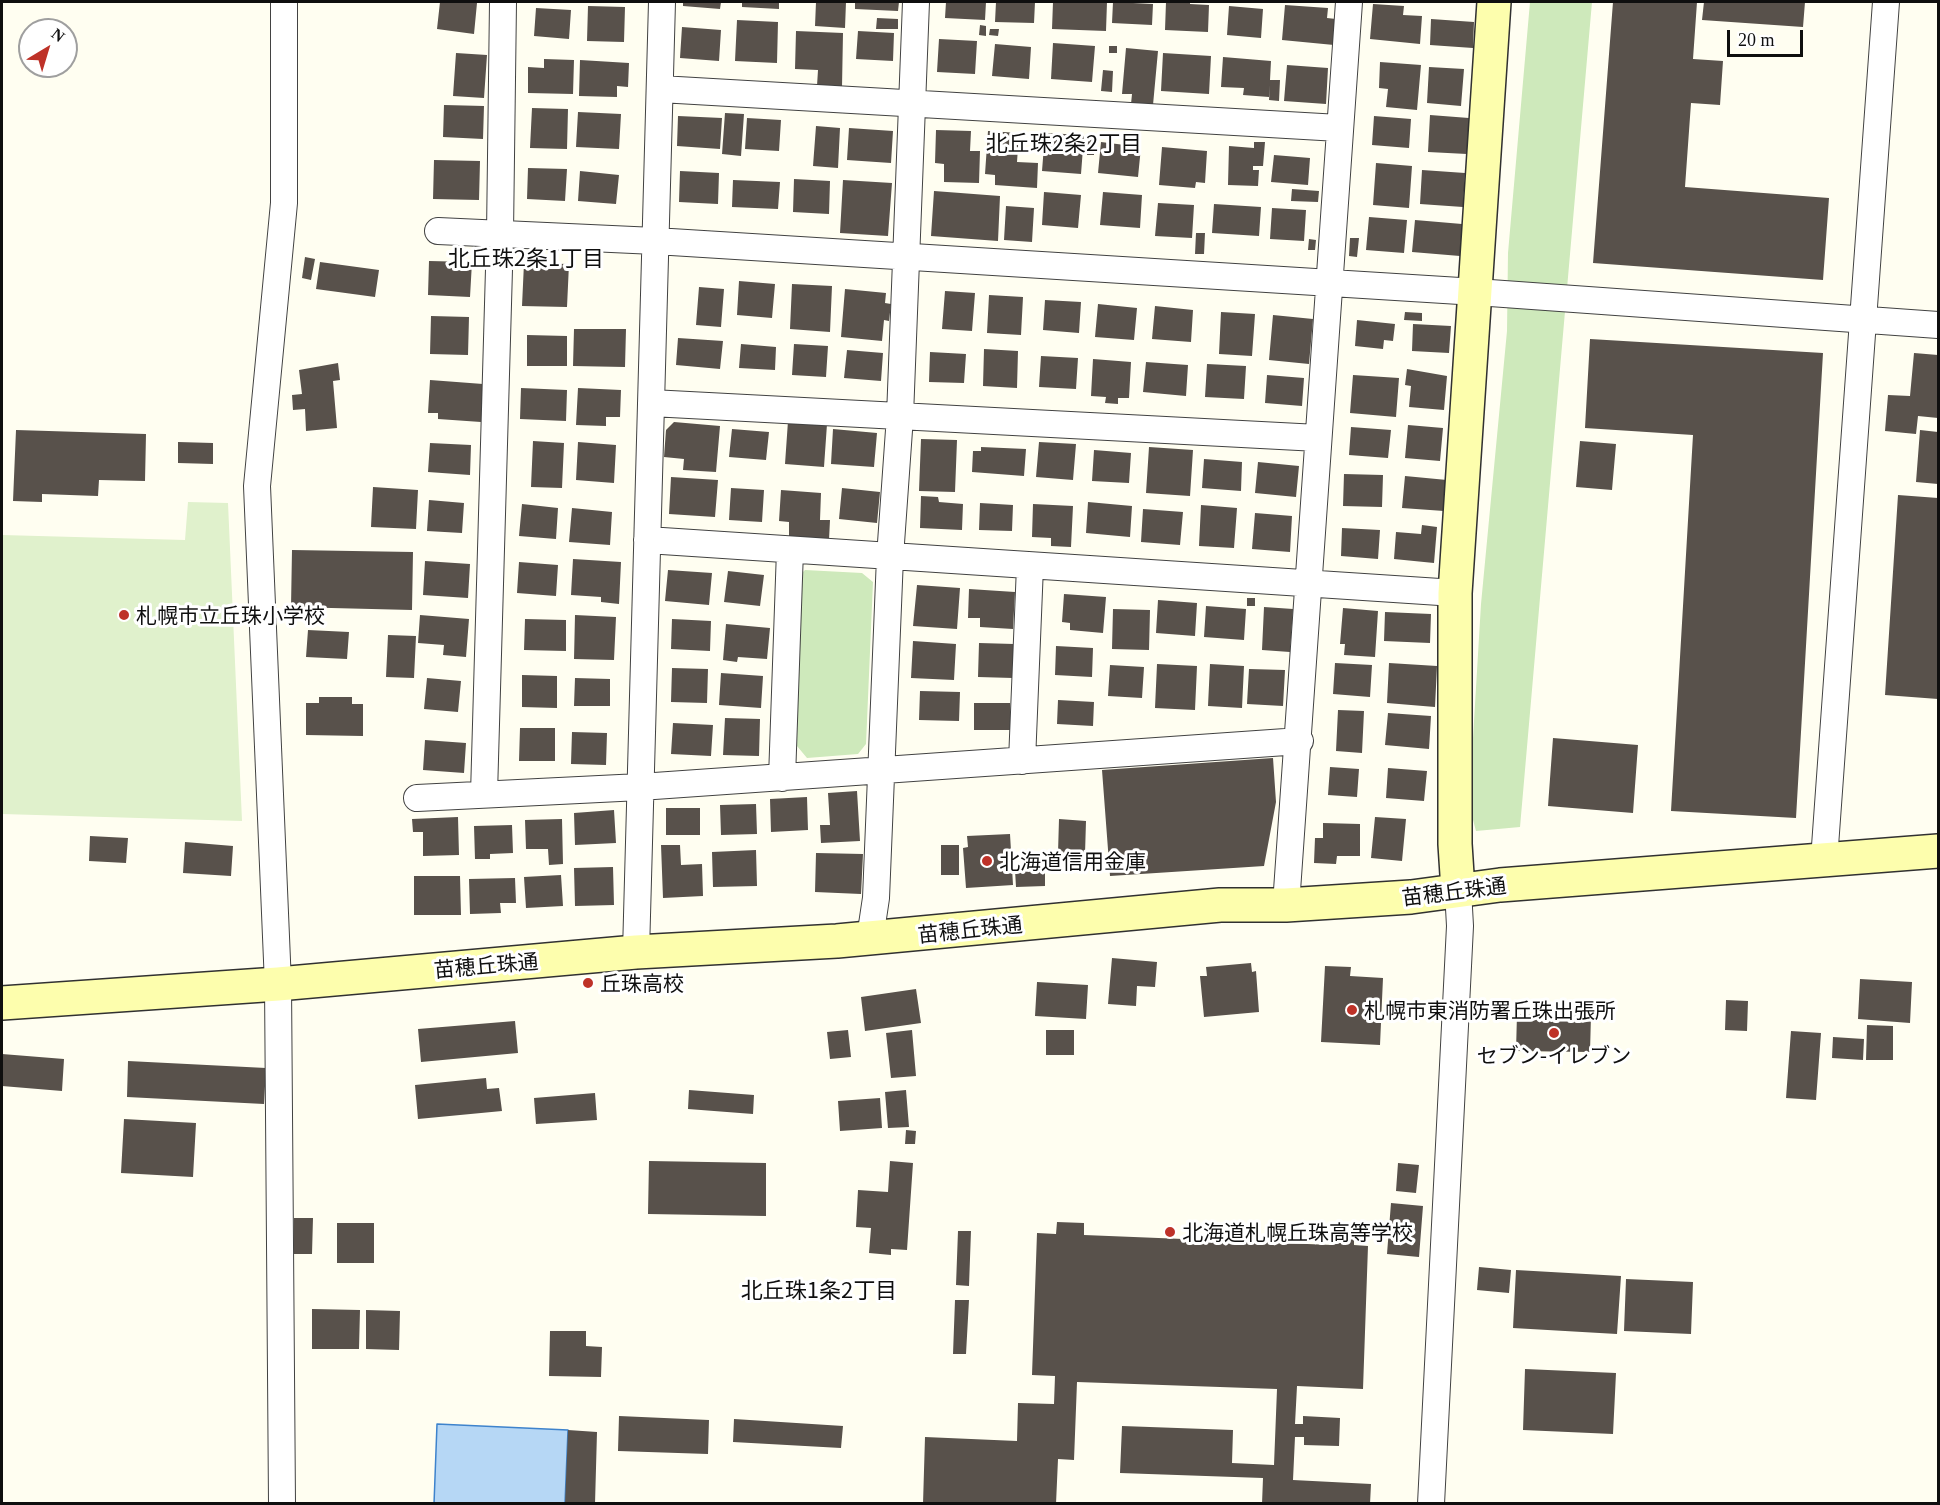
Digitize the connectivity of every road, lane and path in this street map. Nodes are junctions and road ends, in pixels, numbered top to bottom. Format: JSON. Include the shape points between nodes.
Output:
{"nodes":[{"id":1,"x":284,"y":2,"type":"edge"},
{"id":2,"x":503,"y":2,"type":"edge"},
{"id":3,"x":662,"y":2,"type":"edge"},
{"id":4,"x":916,"y":2,"type":"edge"},
{"id":5,"x":1349,"y":2,"type":"edge"},
{"id":6,"x":1494,"y":2,"type":"edge"},
{"id":7,"x":1886,"y":2,"type":"edge"},
{"id":8,"x":660,"y":89,"type":"junction"},
{"id":9,"x":910,"y":103,"type":"junction"},
{"id":10,"x":1339,"y":128,"type":"junction"},
{"id":11,"x":438,"y":231,"type":"dead end"},
{"id":12,"x":500,"y":234,"type":"junction"},
{"id":13,"x":655,"y":241,"type":"junction"},
{"id":14,"x":905,"y":257,"type":"junction"},
{"id":15,"x":1327,"y":284,"type":"junction"},
{"id":16,"x":1476,"y":292,"type":"junction"},
{"id":17,"x":1861,"y":319,"type":"junction"},
{"id":18,"x":1938,"y":325,"type":"edge"},
{"id":19,"x":651,"y":403,"type":"junction"},
{"id":20,"x":900,"y":416,"type":"junction"},
{"id":21,"x":1318,"y":438,"type":"junction"},
{"id":22,"x":647,"y":540,"type":"junction"},
{"id":23,"x":790,"y":550,"type":"junction"},
{"id":24,"x":890,"y":557,"type":"junction"},
{"id":25,"x":1030,"y":566,"type":"junction"},
{"id":26,"x":1310,"y":585,"type":"junction"},
{"id":27,"x":1455,"y":593,"type":"junction"},
{"id":28,"x":1300,"y":741,"type":"junction"},
{"id":29,"x":1022,"y":761,"type":"junction"},
{"id":30,"x":881,"y":771,"type":"junction"},
{"id":31,"x":782,"y":778,"type":"junction"},
{"id":32,"x":640,"y":787,"type":"junction"},
{"id":33,"x":484,"y":794,"type":"junction"},
{"id":34,"x":417,"y":798,"type":"dead end"},
{"id":35,"x":1938,"y":851,"type":"edge"},
{"id":36,"x":1824,"y":860,"type":"junction"},
{"id":37,"x":1458,"y":890,"type":"junction"},
{"id":38,"x":1287,"y":905,"type":"junction"},
{"id":39,"x":870,"y":938,"type":"junction"},
{"id":40,"x":636,"y":952,"type":"junction"},
{"id":41,"x":278,"y":984,"type":"junction"},
{"id":42,"x":2,"y":1004,"type":"edge"},
{"id":43,"x":282,"y":1503,"type":"edge"},
{"id":44,"x":1431,"y":1503,"type":"edge"}],
"edges":[{"from":1,"to":41,"type":"street","via":[[284,203],[257,486]]},
{"from":2,"to":12,"type":"street"},
{"from":3,"to":8,"type":"street"},
{"from":4,"to":9,"type":"street"},
{"from":5,"to":10,"type":"street"},
{"from":6,"to":16,"type":"street"},
{"from":7,"to":17,"type":"street"},
{"from":8,"to":9,"type":"street"},
{"from":8,"to":13,"type":"street"},
{"from":9,"to":10,"type":"street"},
{"from":9,"to":14,"type":"street"},
{"from":10,"to":15,"type":"street"},
{"from":11,"to":12,"type":"street"},
{"from":12,"to":13,"type":"street"},
{"from":12,"to":33,"type":"street"},
{"from":13,"to":14,"type":"street"},
{"from":13,"to":19,"type":"street"},
{"from":14,"to":15,"type":"street"},
{"from":14,"to":20,"type":"street"},
{"from":15,"to":16,"type":"street"},
{"from":15,"to":21,"type":"street"},
{"from":16,"to":17,"type":"street"},
{"from":16,"to":27,"type":"street"},
{"from":17,"to":18,"type":"street"},
{"from":17,"to":36,"type":"street"},
{"from":19,"to":20,"type":"street"},
{"from":19,"to":22,"type":"street"},
{"from":20,"to":21,"type":"street"},
{"from":20,"to":24,"type":"street"},
{"from":21,"to":26,"type":"street"},
{"from":22,"to":23,"type":"street"},
{"from":22,"to":32,"type":"street"},
{"from":23,"to":24,"type":"street"},
{"from":23,"to":31,"type":"street"},
{"from":24,"to":25,"type":"street"},
{"from":24,"to":30,"type":"street"},
{"from":25,"to":26,"type":"street"},
{"from":25,"to":29,"type":"street"},
{"from":26,"to":27,"type":"street"},
{"from":26,"to":28,"type":"street"},
{"from":27,"to":37,"type":"street"},
{"from":28,"to":29,"type":"street"},
{"from":28,"to":38,"type":"street"},
{"from":29,"to":30,"type":"street"},
{"from":30,"to":31,"type":"street"},
{"from":30,"to":39,"type":"street","via":[[876,898]]},
{"from":31,"to":32,"type":"street"},
{"from":32,"to":33,"type":"street"},
{"from":32,"to":40,"type":"street"},
{"from":33,"to":34,"type":"street"},
{"from":35,"to":36,"type":"street","name":"苗穂丘珠通"},
{"from":36,"to":37,"type":"street","name":"苗穂丘珠通"},
{"from":37,"to":38,"type":"street","name":"苗穂丘珠通"},
{"from":37,"to":44,"type":"street","via":[[1460,926]]},
{"from":38,"to":39,"type":"street","name":"苗穂丘珠通","via":[[1220,905]]},
{"from":39,"to":40,"type":"street","name":"苗穂丘珠通"},
{"from":40,"to":41,"type":"street","name":"苗穂丘珠通"},
{"from":41,"to":42,"type":"street","name":"苗穂丘珠通"},
{"from":41,"to":43,"type":"street"}]}
